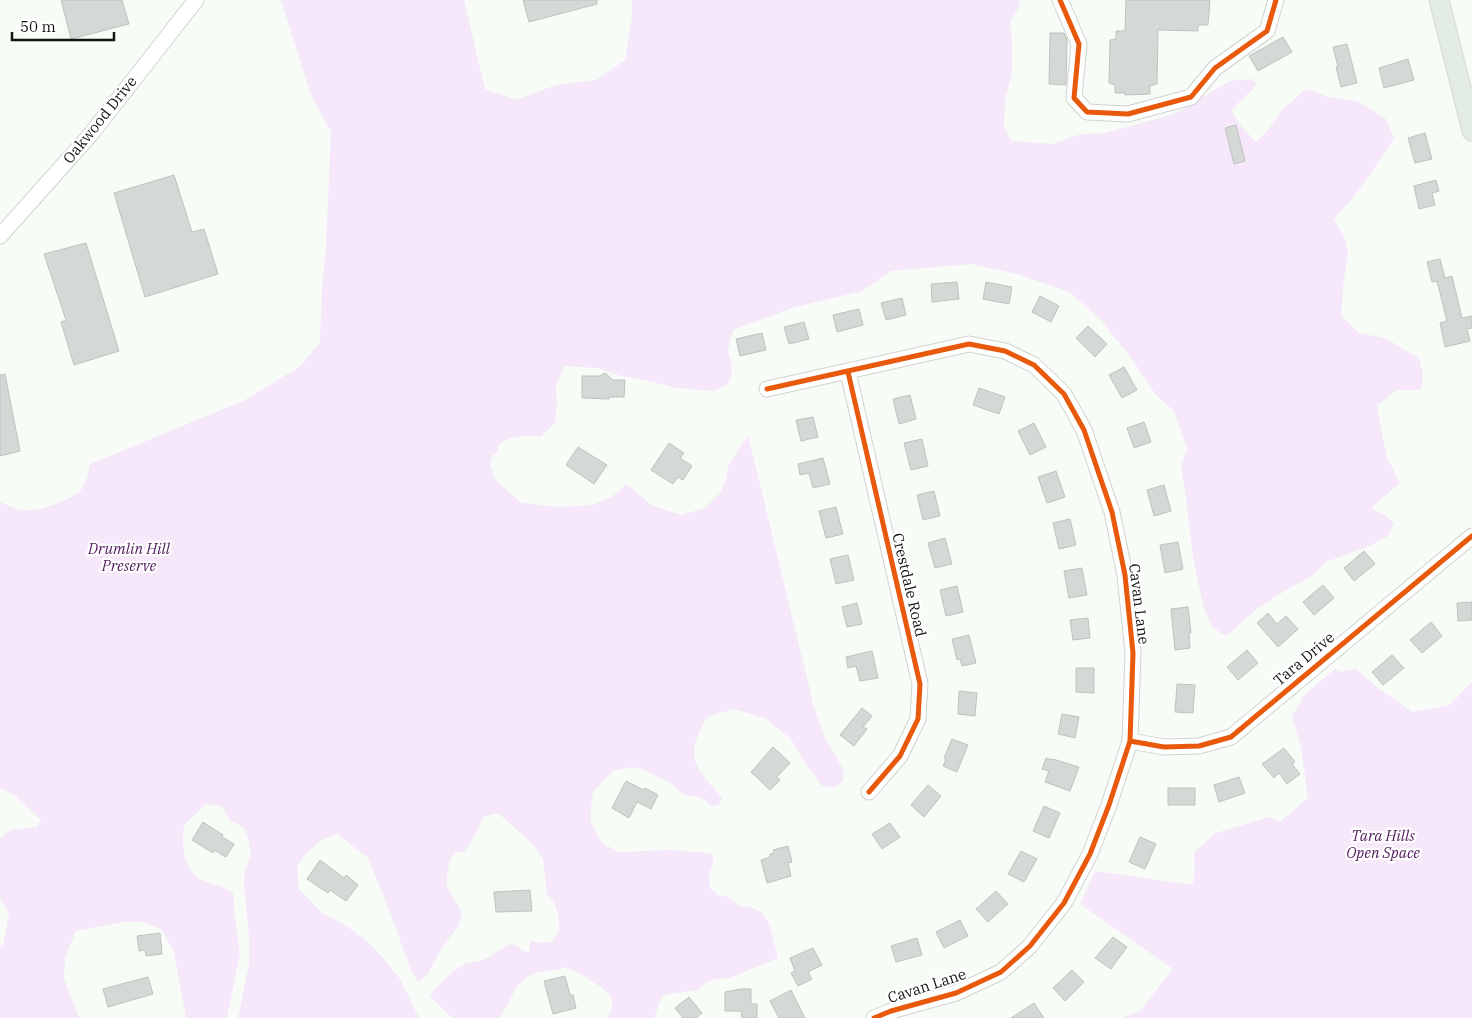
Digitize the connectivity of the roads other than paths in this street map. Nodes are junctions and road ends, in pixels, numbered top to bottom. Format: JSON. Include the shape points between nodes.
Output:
{"nodes":[{"id":1,"x":196,"y":0,"type":"edge"},
{"id":2,"x":1060,"y":0,"type":"edge"},
{"id":3,"x":1276,"y":0,"type":"edge"},
{"id":4,"x":1439,"y":0,"type":"edge"},
{"id":5,"x":1472,"y":131,"type":"edge"},
{"id":6,"x":0,"y":236,"type":"edge"},
{"id":7,"x":848,"y":372,"type":"junction"},
{"id":8,"x":767,"y":389,"type":"dead end"},
{"id":9,"x":1472,"y":536,"type":"edge"},
{"id":10,"x":1130,"y":741,"type":"junction"},
{"id":11,"x":869,"y":792,"type":"dead end"},
{"id":12,"x":874,"y":1018,"type":"edge"}],
"edges":[{"from":1,"to":6,"type":"street","name":"Oakwood Drive","via":[[91,134]]},
{"from":2,"to":3,"type":"street","via":[[1079,44],[1074,98],[1087,112],[1128,114],[1191,97],[1215,68],[1267,31]]},
{"from":4,"to":5,"type":"main road"},
{"from":7,"to":8,"type":"street","name":"Cavan Lane"},
{"from":7,"to":10,"type":"street","name":"Cavan Lane","via":[[969,344],[1005,351],[1034,365],[1064,394],[1084,430],[1112,512],[1125,575],[1133,653]]},
{"from":7,"to":11,"type":"street","name":"Crestdale Road","via":[[920,684],[918,719],[900,756]]},
{"from":9,"to":10,"type":"street","name":"Tara Drive","via":[[1231,737],[1199,746],[1164,747]]},
{"from":10,"to":12,"type":"street","name":"Cavan Lane","via":[[1090,854],[1064,903],[1030,946],[1000,972],[956,994]]}]}
